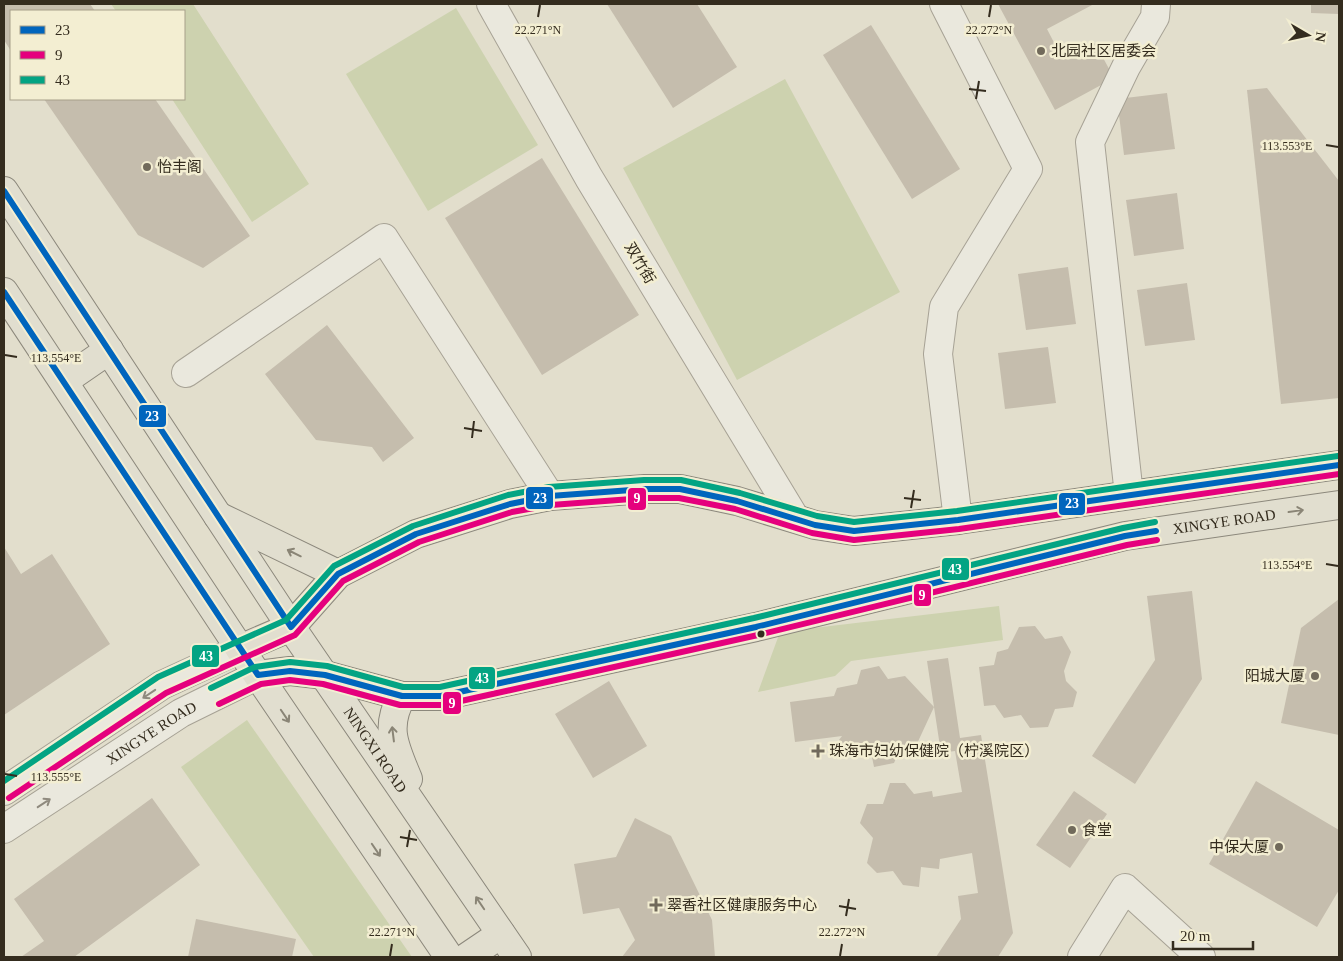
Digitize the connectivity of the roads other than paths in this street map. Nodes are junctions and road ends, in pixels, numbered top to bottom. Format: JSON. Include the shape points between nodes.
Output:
{"nodes":[{"id":1,"x":491,"y":4,"type":"edge"},
{"id":2,"x":944,"y":4,"type":"edge"},
{"id":3,"x":1156,"y":4,"type":"edge"},
{"id":4,"x":4,"y":191,"type":"edge"},
{"id":5,"x":4,"y":292,"type":"edge"},
{"id":6,"x":109,"y":350,"type":"junction"},
{"id":7,"x":186,"y":373,"type":"dead end"},
{"id":8,"x":64,"y":381,"type":"junction"},
{"id":9,"x":1339,"y":466,"type":"edge"},
{"id":10,"x":550,"y":496,"type":"junction"},
{"id":11,"x":1129,"y":496,"type":"junction"},
{"id":12,"x":1339,"y":505,"type":"edge"},
{"id":13,"x":218,"y":516,"type":"junction"},
{"id":14,"x":795,"y":518,"type":"junction"},
{"id":15,"x":958,"y":520,"type":"junction"},
{"id":16,"x":338,"y":574,"type":"junction"},
{"id":17,"x":291,"y":627,"type":"junction"},
{"id":18,"x":240,"y":649,"type":"junction"},
{"id":19,"x":258,"y":675,"type":"junction"},
{"id":20,"x":325,"y":675,"type":"junction"},
{"id":21,"x":402,"y":696,"type":"junction"},
{"id":22,"x":4,"y":790,"type":"edge"},
{"id":23,"x":429,"y":828,"type":"junction"},
{"id":24,"x":4,"y":829,"type":"edge"},
{"id":25,"x":501,"y":934,"type":"junction"},
{"id":26,"x":449,"y":957,"type":"edge"},
{"id":27,"x":467,"y":957,"type":"edge"},
{"id":28,"x":517,"y":957,"type":"edge"},
{"id":29,"x":1082,"y":957,"type":"edge"},
{"id":30,"x":1201,"y":957,"type":"edge"}],
"edges":[{"from":1,"to":14,"type":"street","name":"双竹街","via":[[589,178]]},
{"from":2,"to":15,"type":"street","via":[[1028,169],[944,307],[938,354]]},
{"from":3,"to":11,"type":"street","via":[[1155,17],[1090,142]]},
{"from":4,"to":6,"type":"main road","name":"NINGXI ROAD"},
{"from":5,"to":8,"type":"main road"},
{"from":6,"to":8,"type":"main road"},
{"from":6,"to":13,"type":"main road","name":"NINGXI ROAD"},
{"from":7,"to":10,"type":"street","via":[[384,238]]},
{"from":8,"to":18,"type":"main road"},
{"from":9,"to":11,"type":"main road"},
{"from":10,"to":14,"type":"main road","via":[[680,489]]},
{"from":10,"to":16,"type":"main road","via":[[484,511],[416,534]]},
{"from":11,"to":15,"type":"main road"},
{"from":21,"to":12,"type":"main road","name":"XINGYE ROAD","one_way":true,"via":[[441,696],[726,634],[1124,536]]},
{"from":16,"to":13,"type":"main road","one_way":true},
{"from":13,"to":17,"type":"main road","name":"NINGXI ROAD"},
{"from":14,"to":15,"type":"main road","via":[[828,528],[854,531]]},
{"from":16,"to":17,"type":"main road"},
{"from":17,"to":18,"type":"main road"},
{"from":17,"to":20,"type":"main road","name":"NINGXI ROAD"},
{"from":18,"to":19,"type":"main road"},
{"from":18,"to":22,"type":"street","one_way":true,"via":[[162,685]]},
{"from":19,"to":20,"type":"main road","name":"XINGYE ROAD","via":[[290,671]]},
{"from":24,"to":19,"type":"street","name":"XINGYE ROAD","one_way":true,"via":[[182,713]]},
{"from":19,"to":26,"type":"main road","one_way":true},
{"from":20,"to":21,"type":"main road","name":"XINGYE ROAD"},
{"from":20,"to":23,"type":"main road","name":"NINGXI ROAD"},
{"from":23,"to":21,"type":"main road","one_way":true,"via":[[392,735],[395,707]]},
{"from":25,"to":23,"type":"main road","name":"NINGXI ROAD","one_way":true},
{"from":25,"to":27,"type":"main road"},
{"from":25,"to":28,"type":"main road","name":"NINGXI ROAD"},
{"from":29,"to":30,"type":"street","via":[[1125,888]]}]}
